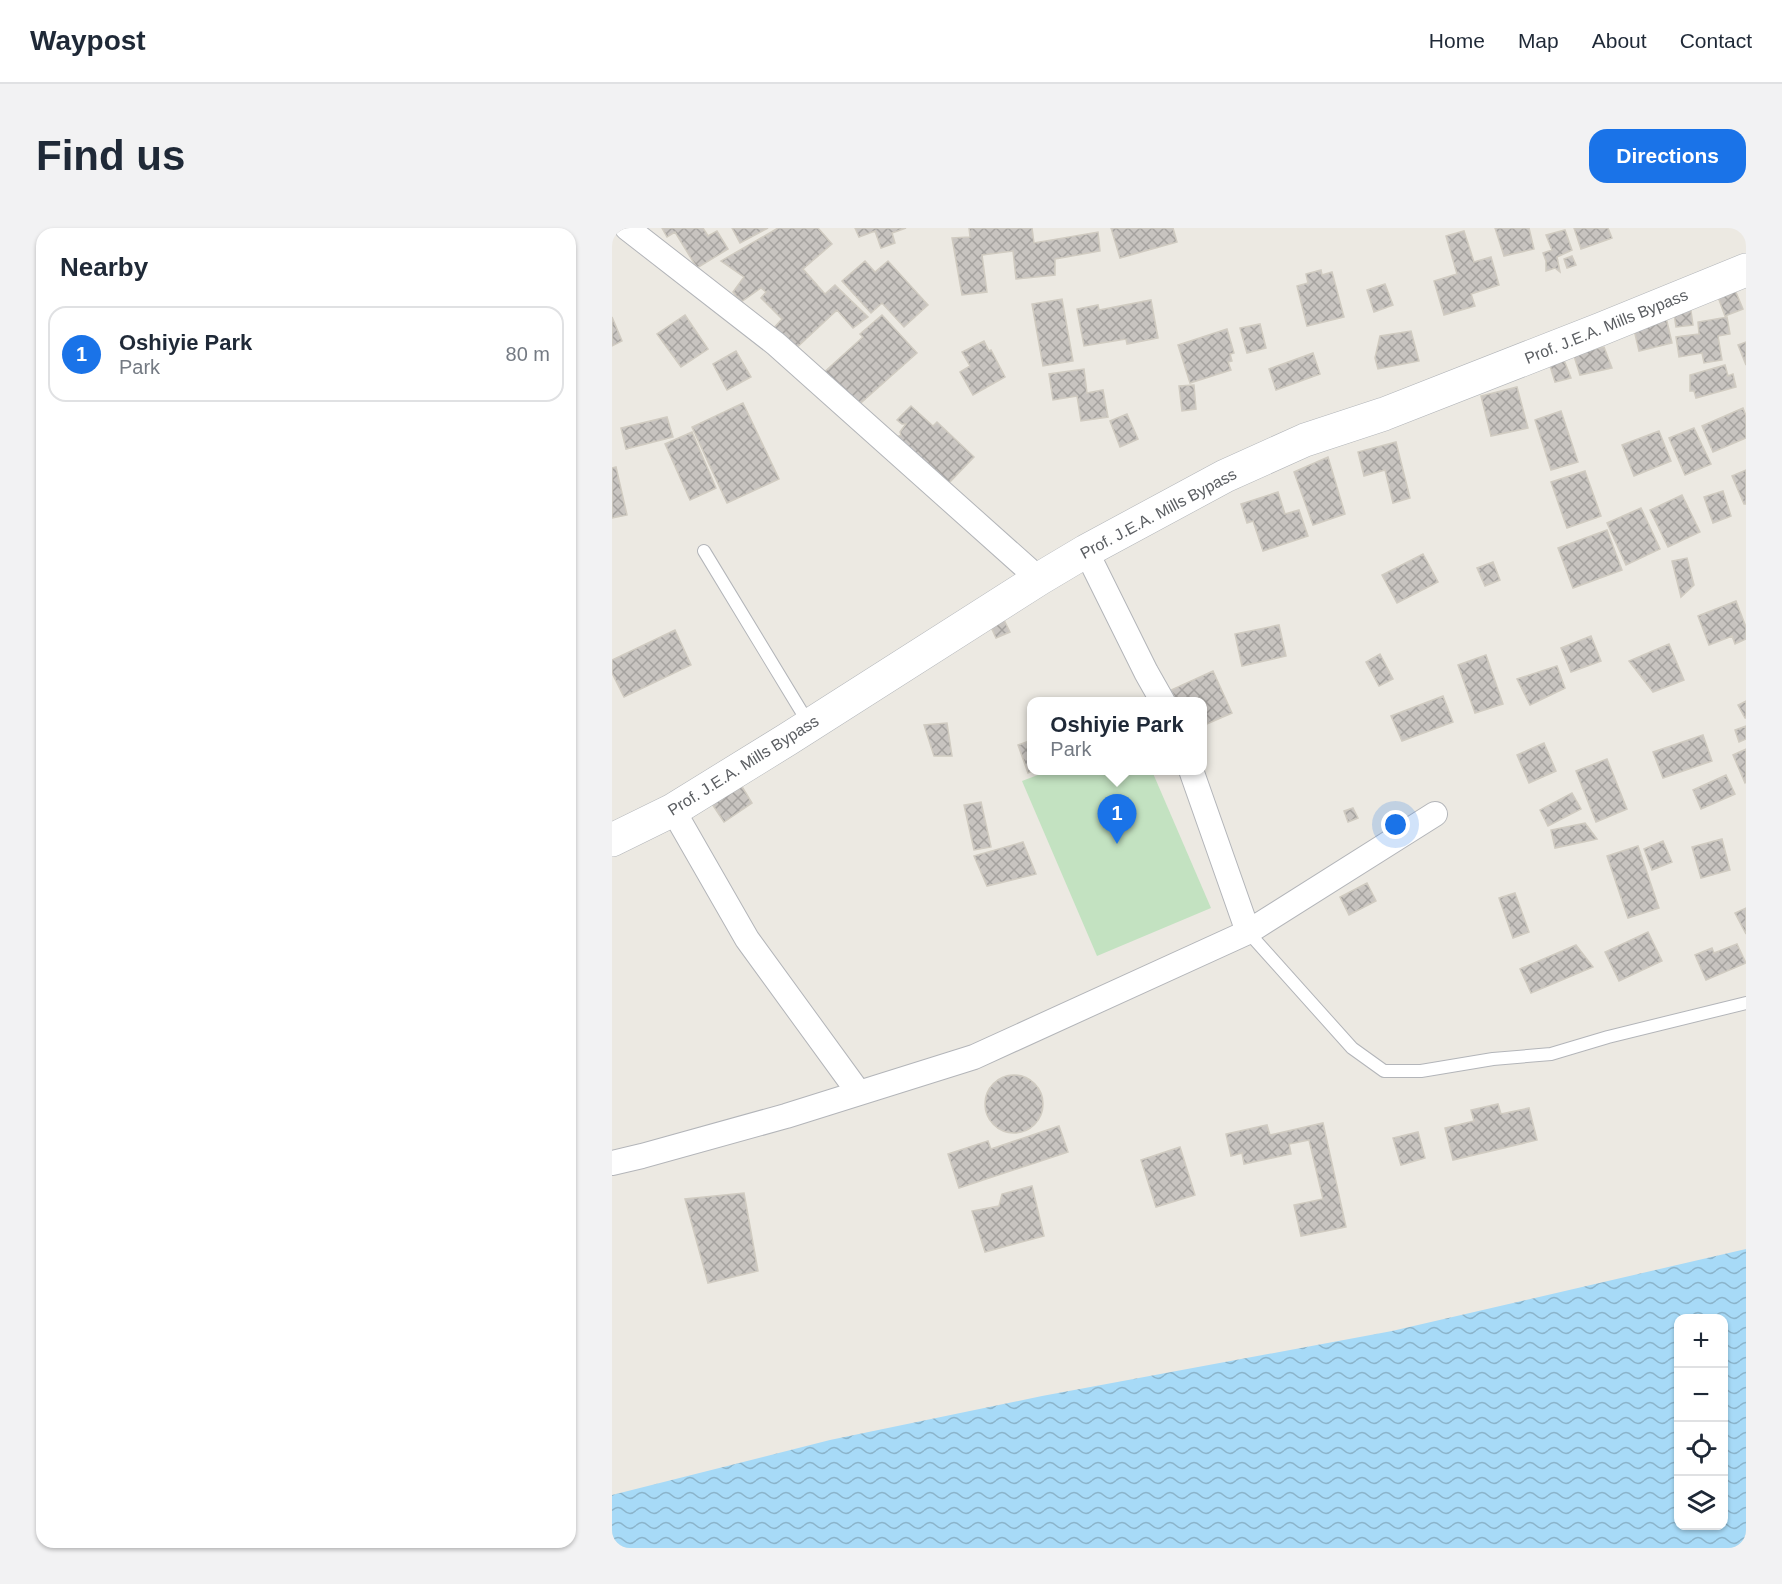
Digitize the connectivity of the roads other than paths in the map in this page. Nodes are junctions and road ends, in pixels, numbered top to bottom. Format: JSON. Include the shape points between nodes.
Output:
{"nodes":[{"id":1,"x":627,"y":228,"type":"edge"},
{"id":2,"x":1746,"y":270,"type":"edge"},
{"id":3,"x":704,"y":551,"type":"dead end"},
{"id":4,"x":1086,"y":551,"type":"junction"},
{"id":5,"x":1038,"y":579,"type":"junction"},
{"id":6,"x":1160,"y":697,"type":"edge"},
{"id":7,"x":809,"y":725,"type":"junction"},
{"id":8,"x":1192,"y":775,"type":"edge"},
{"id":9,"x":673,"y":810,"type":"junction"},
{"id":10,"x":1435,"y":814,"type":"dead end"},
{"id":11,"x":612,"y":840,"type":"edge"},
{"id":12,"x":1248,"y":932,"type":"junction"},
{"id":13,"x":1746,"y":1003,"type":"edge"},
{"id":14,"x":859,"y":1093,"type":"junction"},
{"id":15,"x":612,"y":1163,"type":"edge"}],
"edges":[{"from":1,"to":5,"type":"street","via":[[776,344]]},
{"from":2,"to":4,"type":"street","name":"Prof. J.E.A. Mills Bypass","via":[[1395,409],[1305,440],[1225,476]]},
{"from":3,"to":7,"type":"lane"},
{"from":4,"to":5,"type":"street","name":"Prof. J.E.A. Mills Bypass"},
{"from":4,"to":6,"type":"street"},
{"from":5,"to":7,"type":"street","name":"Prof. J.E.A. Mills Bypass"},
{"from":7,"to":9,"type":"street","name":"Prof. J.E.A. Mills Bypass"},
{"from":8,"to":12,"type":"street"},
{"from":9,"to":11,"type":"street","name":"Prof. J.E.A. Mills Bypass"},
{"from":9,"to":14,"type":"street","via":[[747,939]]},
{"from":10,"to":12,"type":"street"},
{"from":12,"to":13,"type":"lane","via":[[1352,1048],[1384,1071],[1421,1071],[1551,1054]]},
{"from":12,"to":14,"type":"street","via":[[974,1057]]},
{"from":14,"to":15,"type":"street"}]}
